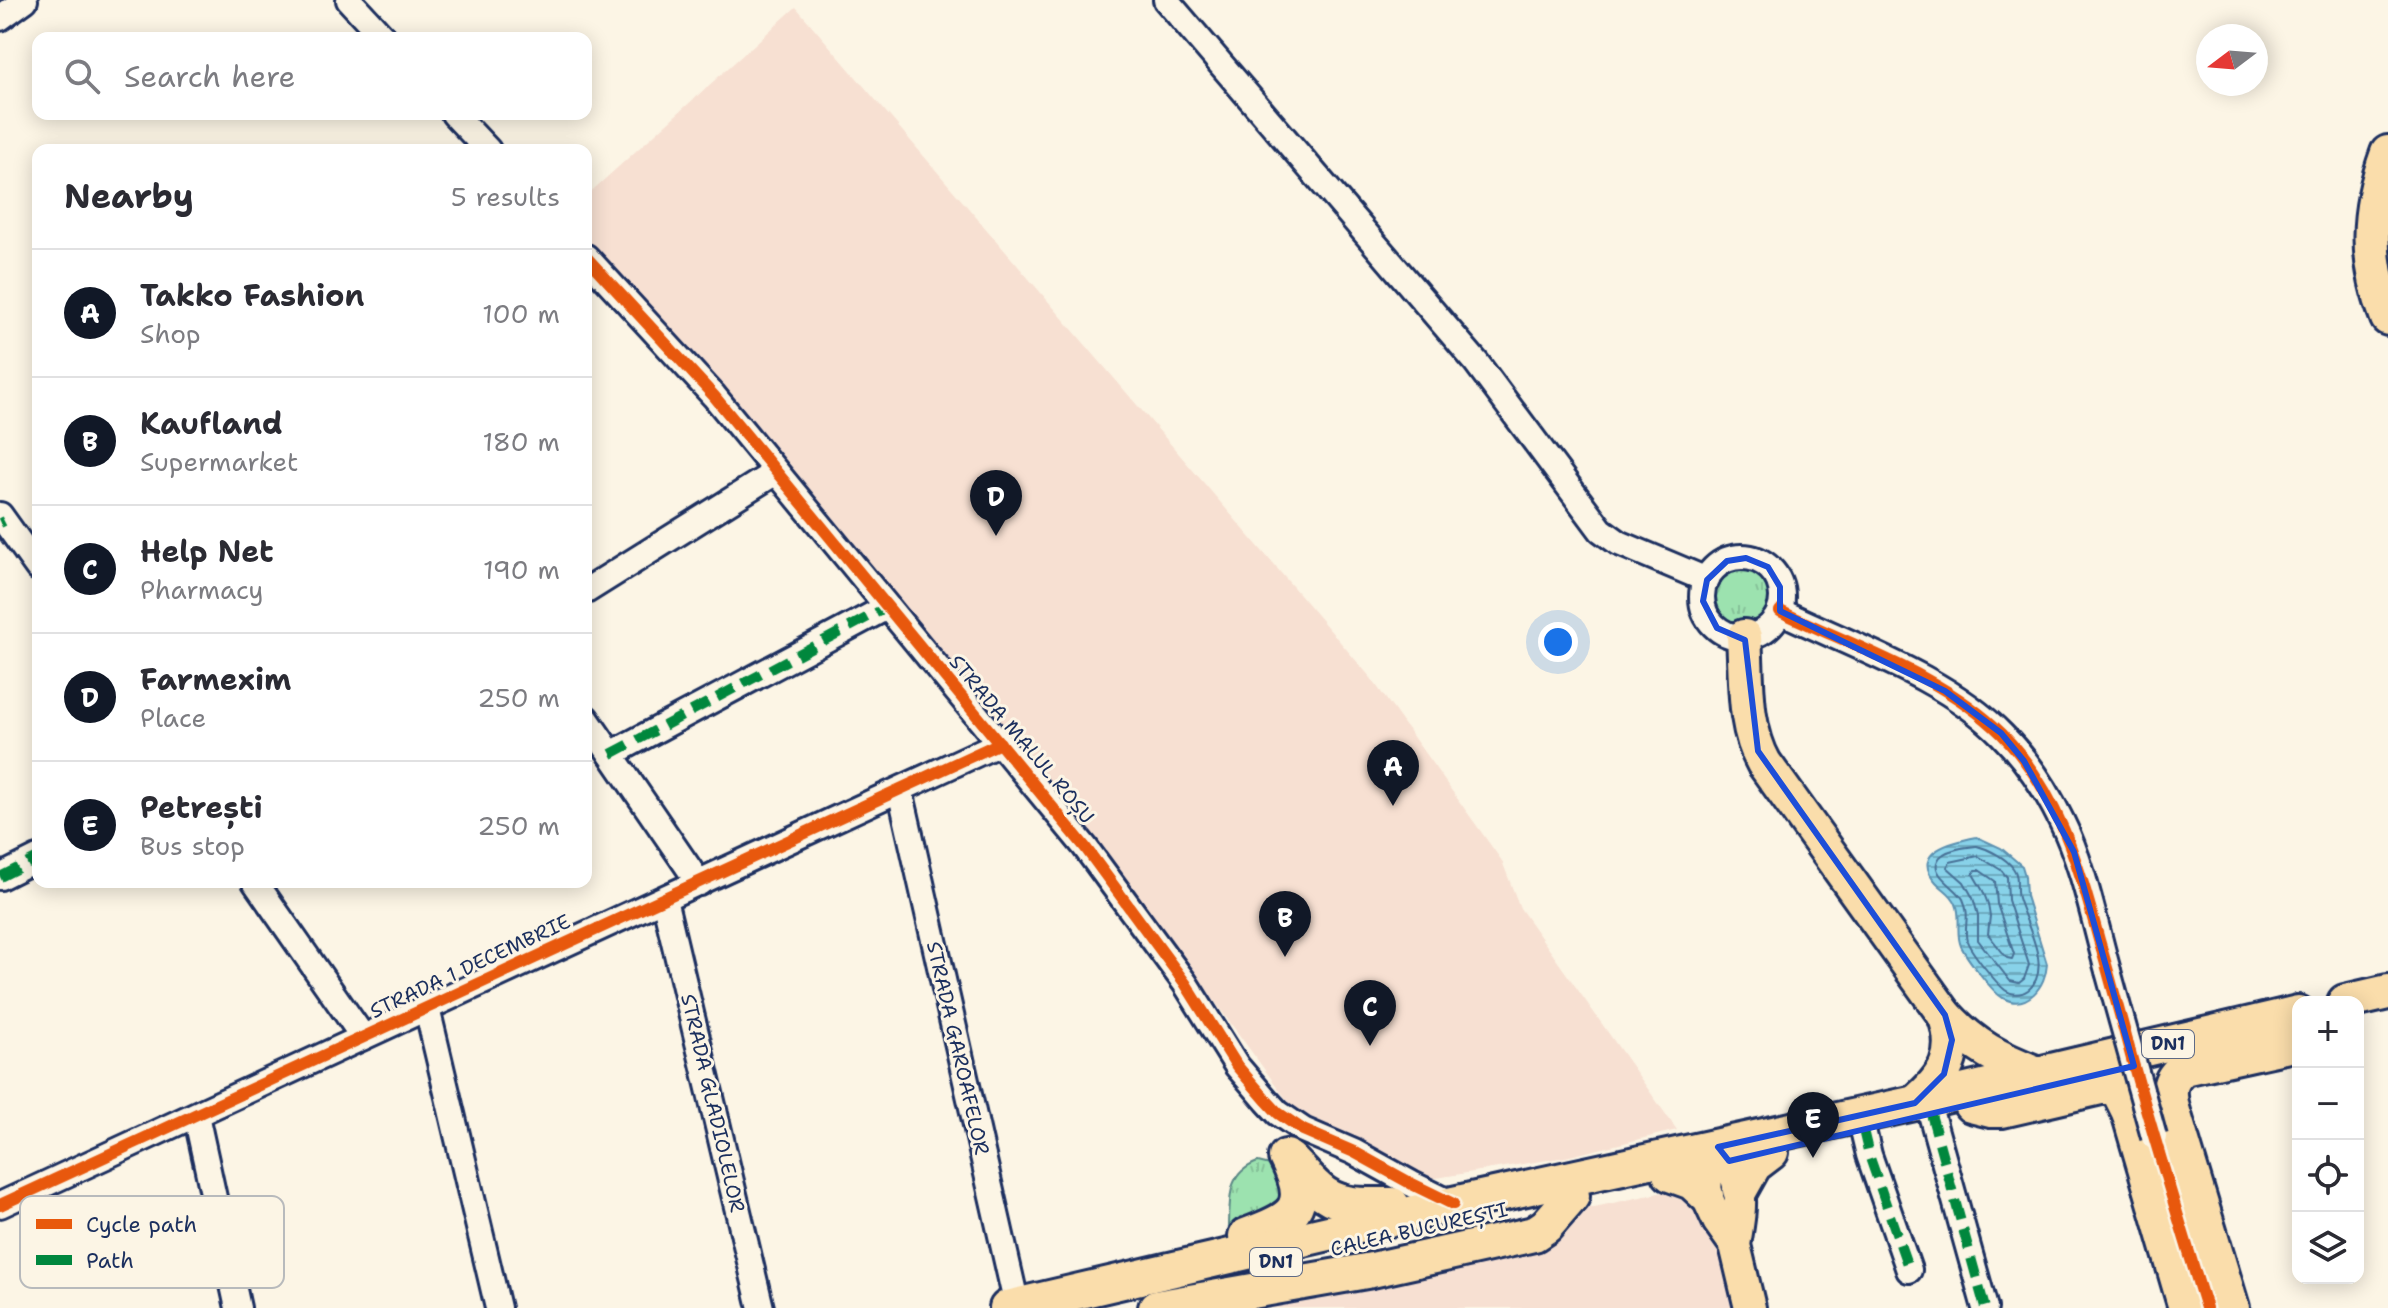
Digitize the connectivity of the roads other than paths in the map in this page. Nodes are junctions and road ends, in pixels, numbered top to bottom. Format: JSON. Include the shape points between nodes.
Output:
{"nodes":[{"id":1,"x":25,"y":0,"type":"edge"},
{"id":2,"x":349,"y":0,"type":"edge"},
{"id":3,"x":1166,"y":0,"type":"edge"},
{"id":4,"x":0,"y":18,"type":"edge"},
{"id":5,"x":378,"y":32,"type":"edge"},
{"id":6,"x":460,"y":120,"type":"edge"},
{"id":7,"x":482,"y":144,"type":"edge"},
{"id":8,"x":2388,"y":153,"type":"edge"},
{"id":9,"x":592,"y":264,"type":"edge"},
{"id":10,"x":2388,"y":318,"type":"edge"},
{"id":11,"x":776,"y":472,"type":"junction"},
{"id":12,"x":1,"y":520,"type":"edge"},
{"id":13,"x":32,"y":558,"type":"edge"},
{"id":14,"x":1707,"y":580,"type":"junction"},
{"id":15,"x":592,"y":587,"type":"edge"},
{"id":16,"x":887,"y":607,"type":"junction"},
{"id":17,"x":1780,"y":611,"type":"junction"},
{"id":18,"x":1744,"y":637,"type":"junction"},
{"id":19,"x":592,"y":727,"type":"edge"},
{"id":20,"x":1000,"y":743,"type":"junction"},
{"id":21,"x":611,"y":754,"type":"junction"},
{"id":22,"x":900,"y":790,"type":"junction"},
{"id":23,"x":32,"y":861,"type":"edge"},
{"id":24,"x":0,"y":877,"type":"edge"},
{"id":25,"x":699,"y":883,"type":"junction"},
{"id":26,"x":259,"y":888,"type":"edge"},
{"id":27,"x":664,"y":899,"type":"junction"},
{"id":28,"x":2388,"y":992,"type":"edge"},
{"id":29,"x":2364,"y":998,"type":"edge"},
{"id":30,"x":2388,"y":1007,"type":"edge"},
{"id":31,"x":427,"y":1008,"type":"junction"},
{"id":32,"x":2364,"y":1013,"type":"edge"},
{"id":33,"x":2292,"y":1014,"type":"edge"},
{"id":34,"x":1945,"y":1015,"type":"junction"},
{"id":35,"x":2292,"y":1029,"type":"edge"},
{"id":36,"x":363,"y":1037,"type":"junction"},
{"id":37,"x":2292,"y":1044,"type":"edge"},
{"id":38,"x":2038,"y":1074,"type":"junction"},
{"id":39,"x":1971,"y":1105,"type":"junction"},
{"id":40,"x":1923,"y":1109,"type":"junction"},
{"id":41,"x":196,"y":1115,"type":"junction"},
{"id":42,"x":1863,"y":1130,"type":"junction"},
{"id":43,"x":1371,"y":1163,"type":"junction"},
{"id":44,"x":1668,"y":1166,"type":"junction"},
{"id":45,"x":1721,"y":1172,"type":"junction"},
{"id":46,"x":214,"y":1196,"type":"edge"},
{"id":47,"x":1572,"y":1196,"type":"junction"},
{"id":48,"x":1453,"y":1204,"type":"junction"},
{"id":49,"x":0,"y":1205,"type":"edge"},
{"id":50,"x":1360,"y":1205,"type":"junction"},
{"id":51,"x":1909,"y":1270,"type":"dead end"},
{"id":52,"x":1152,"y":1273,"type":"junction"},
{"id":53,"x":234,"y":1288,"type":"edge"},
{"id":54,"x":1012,"y":1307,"type":"edge"},
{"id":55,"x":238,"y":1308,"type":"edge"},
{"id":56,"x":498,"y":1308,"type":"edge"},
{"id":57,"x":761,"y":1308,"type":"edge"},
{"id":58,"x":1076,"y":1308,"type":"edge"},
{"id":59,"x":1156,"y":1308,"type":"edge"},
{"id":60,"x":1750,"y":1308,"type":"edge"},
{"id":61,"x":1985,"y":1308,"type":"edge"},
{"id":62,"x":2186,"y":1308,"type":"edge"},
{"id":63,"x":2206,"y":1308,"type":"edge"},
{"id":64,"x":2232,"y":1308,"type":"edge"}],
"edges":[{"from":1,"to":4,"type":"street"},
{"from":2,"to":5,"type":"street"},
{"from":3,"to":14,"type":"street","via":[[1476,362],[1601,530],[1619,543]]},
{"from":6,"to":7,"type":"street"},
{"from":8,"to":10,"type":"highway","via":[[2371,228],[2372,263]]},
{"from":9,"to":11,"type":"street","name":"STRADA MALUL ROȘU"},
{"from":11,"to":15,"type":"street"},
{"from":11,"to":16,"type":"street","name":"STRADA MALUL ROȘU"},
{"from":12,"to":13,"type":"street"},
{"from":14,"to":17,"type":"street","via":[[1727,561],[1757,561],[1776,576]]},
{"from":14,"to":18,"type":"street","via":[[1703,601],[1710,621],[1725,634]]},
{"from":16,"to":20,"type":"street","name":"STRADA MALUL ROȘU"},
{"from":16,"to":21,"type":"street"},
{"from":17,"to":18,"type":"street","via":[[1766,629]]},
{"from":17,"to":63,"type":"street","bridge":true,"via":[[1945,691],[2001,733],[2062,822]]},
{"from":18,"to":34,"type":"highway","via":[[1750,726],[1758,751]]},
{"from":19,"to":21,"type":"street"},
{"from":20,"to":22,"type":"street","name":"STRADA 1 DECEMBRIE"},
{"from":20,"to":43,"type":"street","name":"STRADA MALUL ROȘU","via":[[1112,883],[1258,1091],[1290,1122]]},
{"from":21,"to":25,"type":"street"},
{"from":22,"to":25,"type":"street","name":"STRADA 1 DECEMBRIE"},
{"from":22,"to":54,"type":"street","name":"STRADA GAROAFELOR"},
{"from":23,"to":24,"type":"street"},
{"from":25,"to":27,"type":"street","name":"STRADA 1 DECEMBRIE"},
{"from":26,"to":36,"type":"street"},
{"from":27,"to":31,"type":"street","name":"STRADA 1 DECEMBRIE"},
{"from":27,"to":57,"type":"street","name":"STRADA GLADIOLELOR"},
{"from":28,"to":29,"type":"highway"},
{"from":30,"to":32,"type":"highway"},
{"from":31,"to":36,"type":"street","name":"STRADA 1 DECEMBRIE"},
{"from":31,"to":56,"type":"street"},
{"from":33,"to":38,"type":"highway","number":"DN1"},
{"from":34,"to":38,"type":"highway","via":[[1981,1048]]},
{"from":34,"to":40,"type":"highway","via":[[1952,1040],[1949,1059]]},
{"from":35,"to":39,"type":"highway","number":"DN1"},
{"from":36,"to":41,"type":"street","name":"STRADA 1 DECEMBRIE"},
{"from":37,"to":64,"type":"highway","via":[[2184,1068],[2169,1089]]},
{"from":38,"to":40,"type":"highway","number":"DN1"},
{"from":39,"to":40,"type":"highway","number":"DN1"},
{"from":39,"to":62,"type":"highway","via":[[2002,1110],[2101,1087],[2118,1090]]},
{"from":40,"to":42,"type":"highway","number":"DN1"},
{"from":40,"to":45,"type":"highway","number":"DN1"},
{"from":40,"to":61,"type":"street"},
{"from":41,"to":46,"type":"street"},
{"from":41,"to":49,"type":"street","name":"STRADA 1 DECEMBRIE"},
{"from":42,"to":45,"type":"highway","number":"DN1","via":[[1771,1152],[1754,1165]]},
{"from":42,"to":51,"type":"street"},
{"from":43,"to":48,"type":"street","name":"STRADA MALUL ROȘU"},
{"from":43,"to":50,"type":"street","via":[[1376,1189]]},
{"from":44,"to":45,"type":"highway","via":[[1692,1182]]},
{"from":44,"to":47,"type":"highway","name":"CALEA BUCUREȘTI","number":"DN1"},
{"from":44,"to":48,"type":"highway","name":"CALEA BUCUREȘTI","number":"DN1"},
{"from":45,"to":60,"type":"main road","via":[[1718,1221],[1735,1245]]},
{"from":47,"to":58,"type":"highway","name":"CALEA BUCUREȘTI","number":"DN1"},
{"from":47,"to":59,"type":"highway","via":[[1534,1234],[1372,1270]]},
{"from":48,"to":50,"type":"highway"},
{"from":48,"to":52,"type":"highway","name":"CALEA BUCUREȘTI","number":"DN1"},
{"from":50,"to":52,"type":"highway","via":[[1325,1195],[1286,1157],[1299,1189],[1288,1217]]},
{"from":52,"to":54,"type":"highway","name":"CALEA BUCUREȘTI","number":"DN1"},
{"from":53,"to":55,"type":"street"}]}
